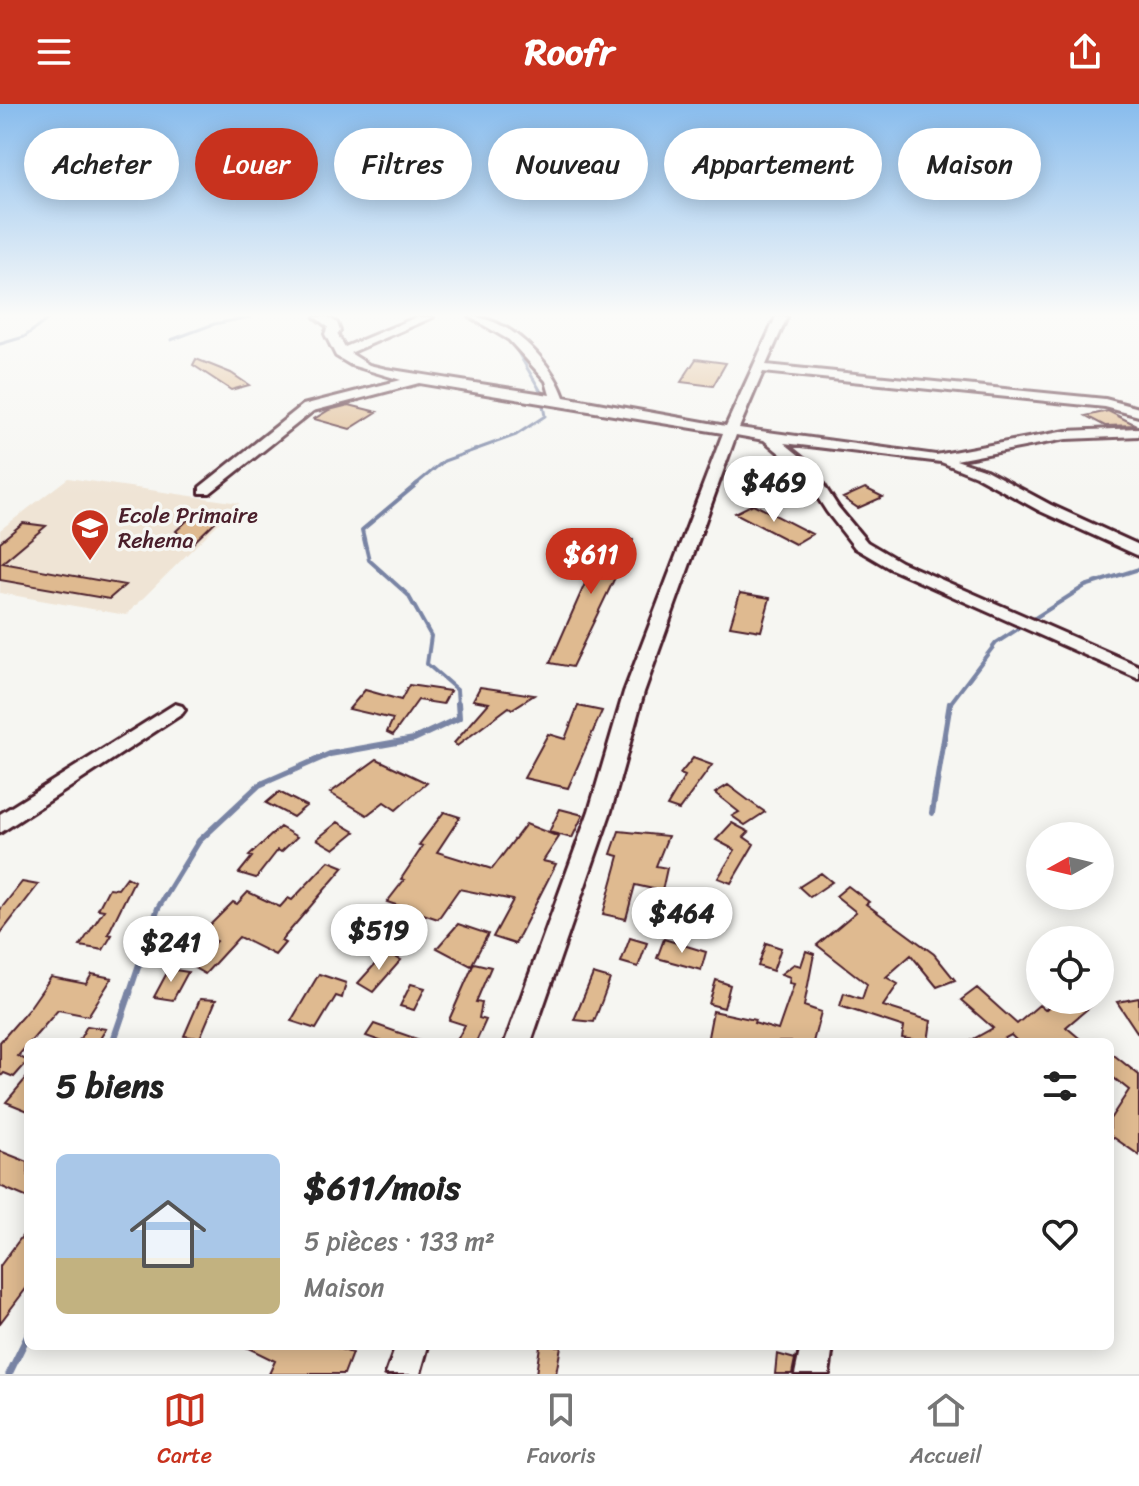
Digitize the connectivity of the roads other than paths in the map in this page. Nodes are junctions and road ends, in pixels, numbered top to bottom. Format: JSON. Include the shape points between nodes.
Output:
{"nodes":[{"id":1,"x":406,"y":376,"type":"edge"},
{"id":2,"x":549,"y":376,"type":"edge"},
{"id":3,"x":755,"y":376,"type":"edge"},
{"id":4,"x":841,"y":376,"type":"edge"},
{"id":5,"x":419,"y":379,"type":"junction"},
{"id":6,"x":558,"y":400,"type":"junction"},
{"id":7,"x":1139,"y":412,"type":"edge"},
{"id":8,"x":731,"y":430,"type":"junction"},
{"id":9,"x":1139,"y":432,"type":"edge"},
{"id":10,"x":768,"y":437,"type":"junction"},
{"id":11,"x":936,"y":459,"type":"junction"},
{"id":12,"x":205,"y":490,"type":"dead end"},
{"id":13,"x":1139,"y":551,"type":"edge"},
{"id":14,"x":1139,"y":673,"type":"edge"},
{"id":15,"x":175,"y":710,"type":"dead end"},
{"id":16,"x":0,"y":825,"type":"edge"},
{"id":17,"x":519,"y":1038,"type":"edge"},
{"id":18,"x":411,"y":1350,"type":"edge"},
{"id":19,"x":816,"y":1350,"type":"edge"},
{"id":20,"x":403,"y":1374,"type":"edge"},
{"id":21,"x":812,"y":1374,"type":"edge"}],
"edges":[{"from":1,"to":5,"type":"street"},
{"from":2,"to":6,"type":"street"},
{"from":3,"to":8,"type":"street"},
{"from":4,"to":7,"type":"street","via":[[1105,403]]},
{"from":5,"to":6,"type":"street"},
{"from":5,"to":12,"type":"street","via":[[308,408]]},
{"from":6,"to":8,"type":"street"},
{"from":8,"to":10,"type":"street"},
{"from":8,"to":17,"type":"street","via":[[634,692],[600,811]]},
{"from":9,"to":11,"type":"street","via":[[1066,435]]},
{"from":10,"to":11,"type":"street"},
{"from":10,"to":14,"type":"street","via":[[805,467],[861,545]]},
{"from":11,"to":13,"type":"street","via":[[976,470]]},
{"from":15,"to":16,"type":"street"},
{"from":18,"to":20,"type":"street"},
{"from":19,"to":21,"type":"street"}]}
